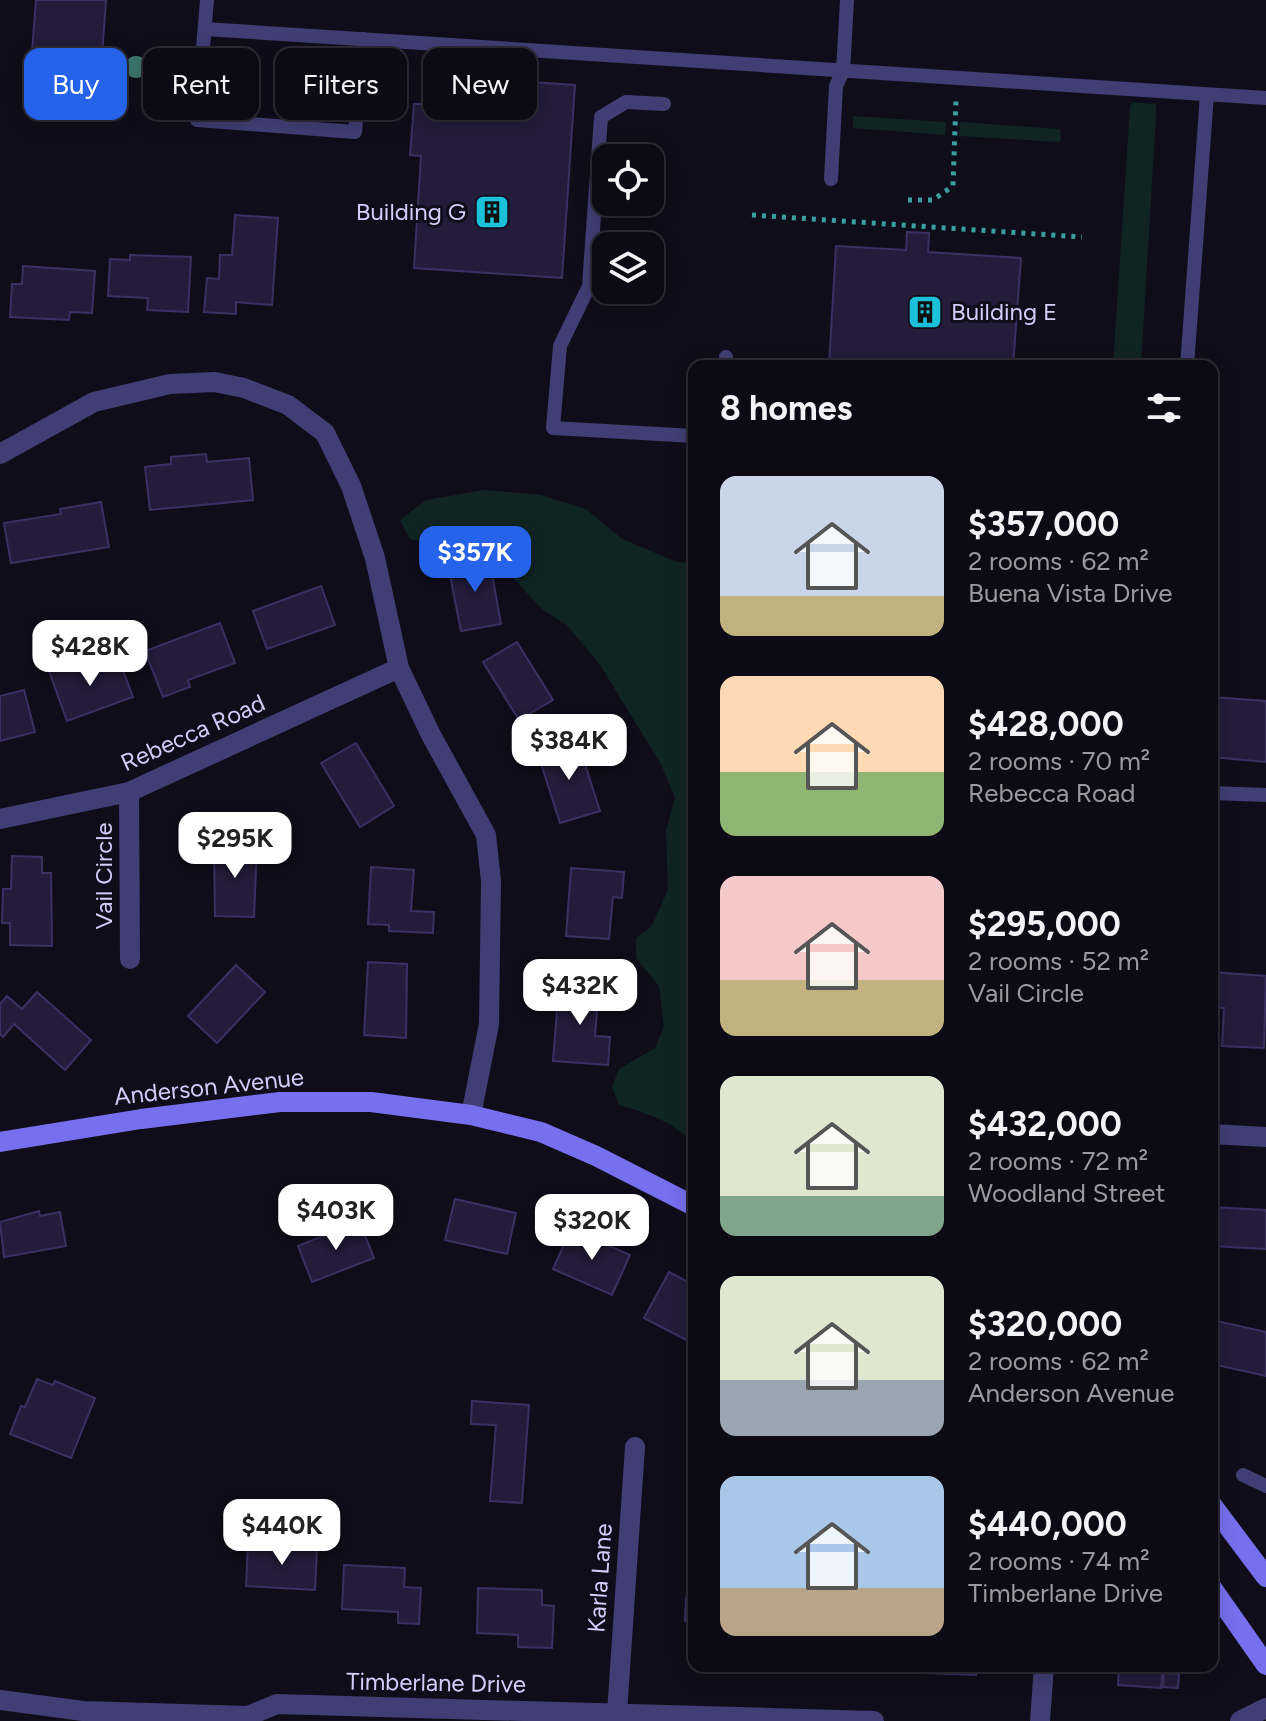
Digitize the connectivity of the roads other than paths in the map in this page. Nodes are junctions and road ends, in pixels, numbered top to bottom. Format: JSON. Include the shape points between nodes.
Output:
{"nodes":[{"id":1,"x":207,"y":0,"type":"edge"},
{"id":2,"x":847,"y":0,"type":"edge"},
{"id":3,"x":205,"y":29,"type":"junction"},
{"id":4,"x":363,"y":39,"type":"junction"},
{"id":5,"x":843,"y":71,"type":"junction"},
{"id":6,"x":1207,"y":95,"type":"junction"},
{"id":7,"x":1266,"y":98,"type":"edge"},
{"id":8,"x":664,"y":104,"type":"dead end"},
{"id":9,"x":831,"y":179,"type":"dead end"},
{"id":10,"x":1187,"y":360,"type":"edge"},
{"id":11,"x":688,"y":436,"type":"edge"},
{"id":12,"x":0,"y":454,"type":"edge"},
{"id":13,"x":399,"y":668,"type":"junction"},
{"id":14,"x":129,"y":792,"type":"junction"},
{"id":15,"x":1218,"y":793,"type":"edge"},
{"id":16,"x":1266,"y":795,"type":"edge"},
{"id":17,"x":0,"y":819,"type":"edge"},
{"id":18,"x":130,"y":959,"type":"dead end"},
{"id":19,"x":471,"y":1115,"type":"junction"},
{"id":20,"x":1218,"y":1134,"type":"edge"},
{"id":21,"x":1266,"y":1137,"type":"edge"},
{"id":22,"x":0,"y":1142,"type":"edge"},
{"id":23,"x":688,"y":1203,"type":"edge"},
{"id":24,"x":635,"y":1447,"type":"dead end"},
{"id":25,"x":1243,"y":1475,"type":"dead end"},
{"id":26,"x":1266,"y":1486,"type":"edge"},
{"id":27,"x":1218,"y":1513,"type":"edge"},
{"id":28,"x":1266,"y":1577,"type":"edge"},
{"id":29,"x":1218,"y":1597,"type":"edge"},
{"id":30,"x":1266,"y":1665,"type":"edge"},
{"id":31,"x":1044,"y":1672,"type":"edge"},
{"id":32,"x":0,"y":1700,"type":"edge"},
{"id":33,"x":1266,"y":1708,"type":"edge"},
{"id":34,"x":617,"y":1713,"type":"junction"},
{"id":35,"x":248,"y":1719,"type":"edge"},
{"id":36,"x":874,"y":1721,"type":"edge"},
{"id":37,"x":1040,"y":1721,"type":"edge"},
{"id":38,"x":1240,"y":1721,"type":"edge"}],
"edges":[{"from":1,"to":3,"type":"lane"},
{"from":2,"to":5,"type":"lane"},
{"from":3,"to":4,"type":"lane"},
{"from":3,"to":4,"type":"lane","via":[[197,120],[355,132]]},
{"from":4,"to":5,"type":"lane"},
{"from":5,"to":6,"type":"lane"},
{"from":5,"to":9,"type":"lane","via":[[836,86]]},
{"from":6,"to":7,"type":"lane"},
{"from":6,"to":10,"type":"lane"},
{"from":8,"to":11,"type":"lane","via":[[626,102],[601,117],[589,286],[560,346],[553,428]]},
{"from":12,"to":13,"type":"street","via":[[94,402],[170,384],[215,382],[288,405],[325,433],[351,486],[375,558]]},
{"from":13,"to":14,"type":"street","name":"Rebecca Road"},
{"from":13,"to":19,"type":"street","via":[[486,835],[491,881],[489,1024]]},
{"from":14,"to":17,"type":"street","name":"Rebecca Road"},
{"from":14,"to":18,"type":"street","name":"Vail Circle"},
{"from":15,"to":16,"type":"lane"},
{"from":19,"to":22,"type":"main road","name":"Anderson Avenue","via":[[371,1102],[280,1102]]},
{"from":19,"to":23,"type":"main road","name":"Anderson Avenue","via":[[541,1132]]},
{"from":20,"to":21,"type":"street"},
{"from":24,"to":34,"type":"street","name":"Karla Lane"},
{"from":25,"to":26,"type":"lane"},
{"from":27,"to":28,"type":"main road"},
{"from":29,"to":30,"type":"main road"},
{"from":31,"to":37,"type":"street"},
{"from":32,"to":35,"type":"street","name":"Timberlane Drive","via":[[83,1711]]},
{"from":33,"to":38,"type":"street"},
{"from":34,"to":35,"type":"street","name":"Timberlane Drive","via":[[277,1704]]},
{"from":34,"to":36,"type":"street","name":"Timberlane Drive"}]}
